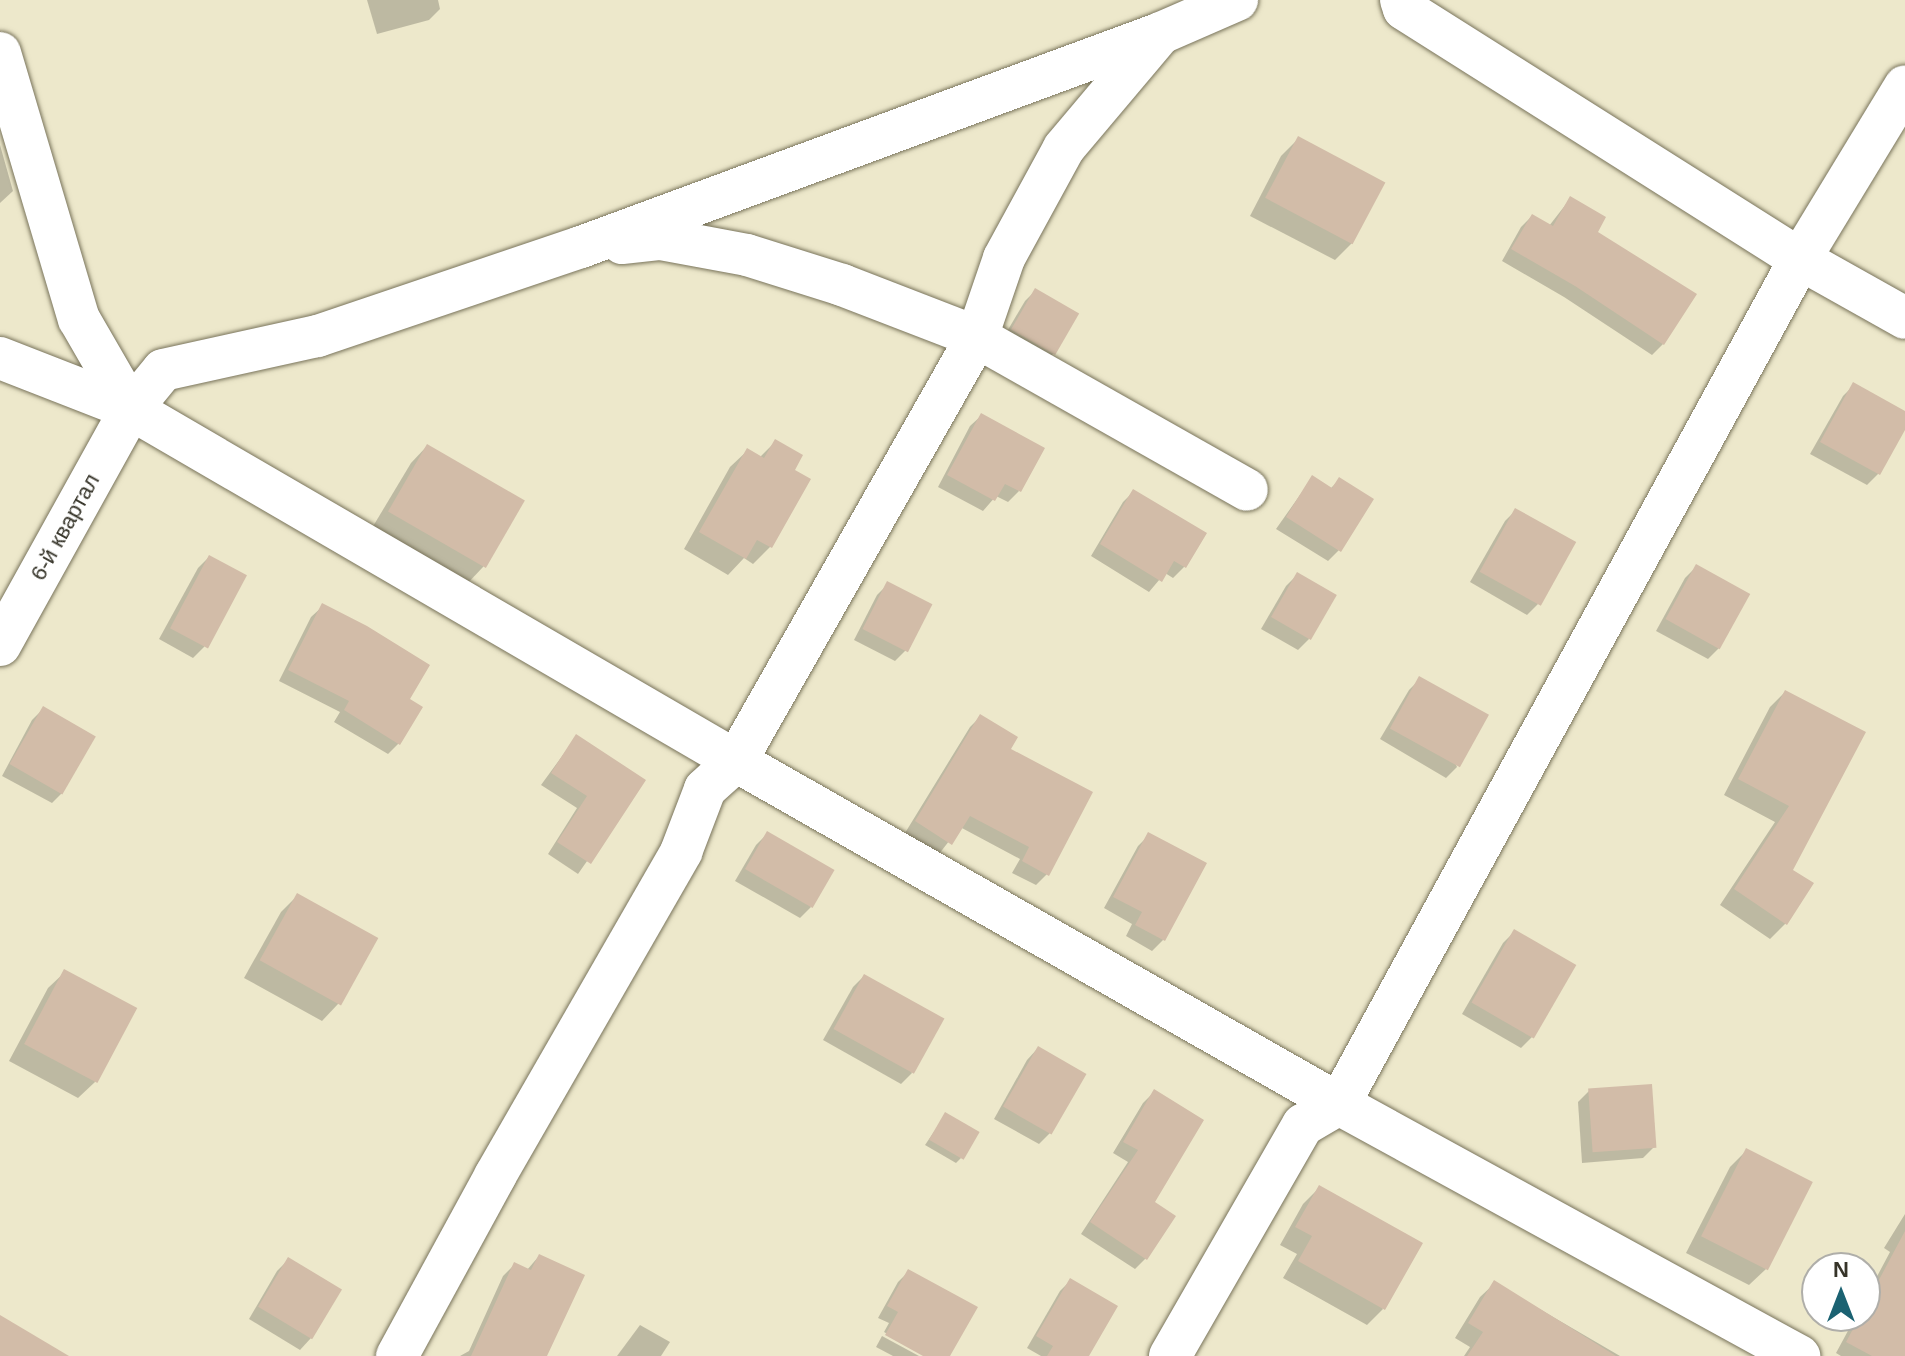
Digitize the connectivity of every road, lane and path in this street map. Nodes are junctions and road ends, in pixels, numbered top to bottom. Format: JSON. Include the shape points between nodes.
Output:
{"nodes":[{"id":1,"x":1237,"y":0,"type":"edge"},
{"id":2,"x":1401,"y":0,"type":"edge"},
{"id":3,"x":1161,"y":33,"type":"junction"},
{"id":4,"x":0,"y":53,"type":"edge"},
{"id":5,"x":1905,"y":86,"type":"edge"},
{"id":6,"x":581,"y":247,"type":"junction"},
{"id":7,"x":1800,"y":259,"type":"junction"},
{"id":8,"x":1905,"y":318,"type":"edge"},
{"id":9,"x":977,"y":337,"type":"junction"},
{"id":10,"x":0,"y":358,"type":"edge"},
{"id":11,"x":131,"y":409,"type":"junction"},
{"id":12,"x":1247,"y":490,"type":"dead end"},
{"id":13,"x":0,"y":645,"type":"edge"},
{"id":14,"x":736,"y":761,"type":"junction"},
{"id":15,"x":1339,"y":1104,"type":"junction"},
{"id":16,"x":397,"y":1356,"type":"edge"},
{"id":17,"x":1170,"y":1356,"type":"edge"},
{"id":18,"x":1799,"y":1356,"type":"edge"}],
"edges":[{"from":1,"to":3,"type":"street"},
{"from":2,"to":7,"type":"street","via":[[1404,9]]},
{"from":3,"to":6,"type":"street"},
{"from":3,"to":9,"type":"street","via":[[1064,148],[1004,258]]},
{"from":4,"to":11,"type":"street","via":[[79,319]]},
{"from":5,"to":7,"type":"street"},
{"from":6,"to":9,"type":"street","via":[[661,239],[747,255]]},
{"from":6,"to":11,"type":"street","name":"6-й квартал","via":[[318,336],[163,370]]},
{"from":7,"to":8,"type":"street"},
{"from":7,"to":15,"type":"street"},
{"from":9,"to":12,"type":"street"},
{"from":9,"to":14,"type":"street"},
{"from":10,"to":11,"type":"street"},
{"from":11,"to":13,"type":"street","name":"6-й квартал"},
{"from":11,"to":14,"type":"street"},
{"from":14,"to":15,"type":"street"},
{"from":14,"to":16,"type":"street","via":[[705,789],[681,852]]},
{"from":15,"to":17,"type":"street","via":[[1303,1125]]},
{"from":15,"to":18,"type":"street"}]}
